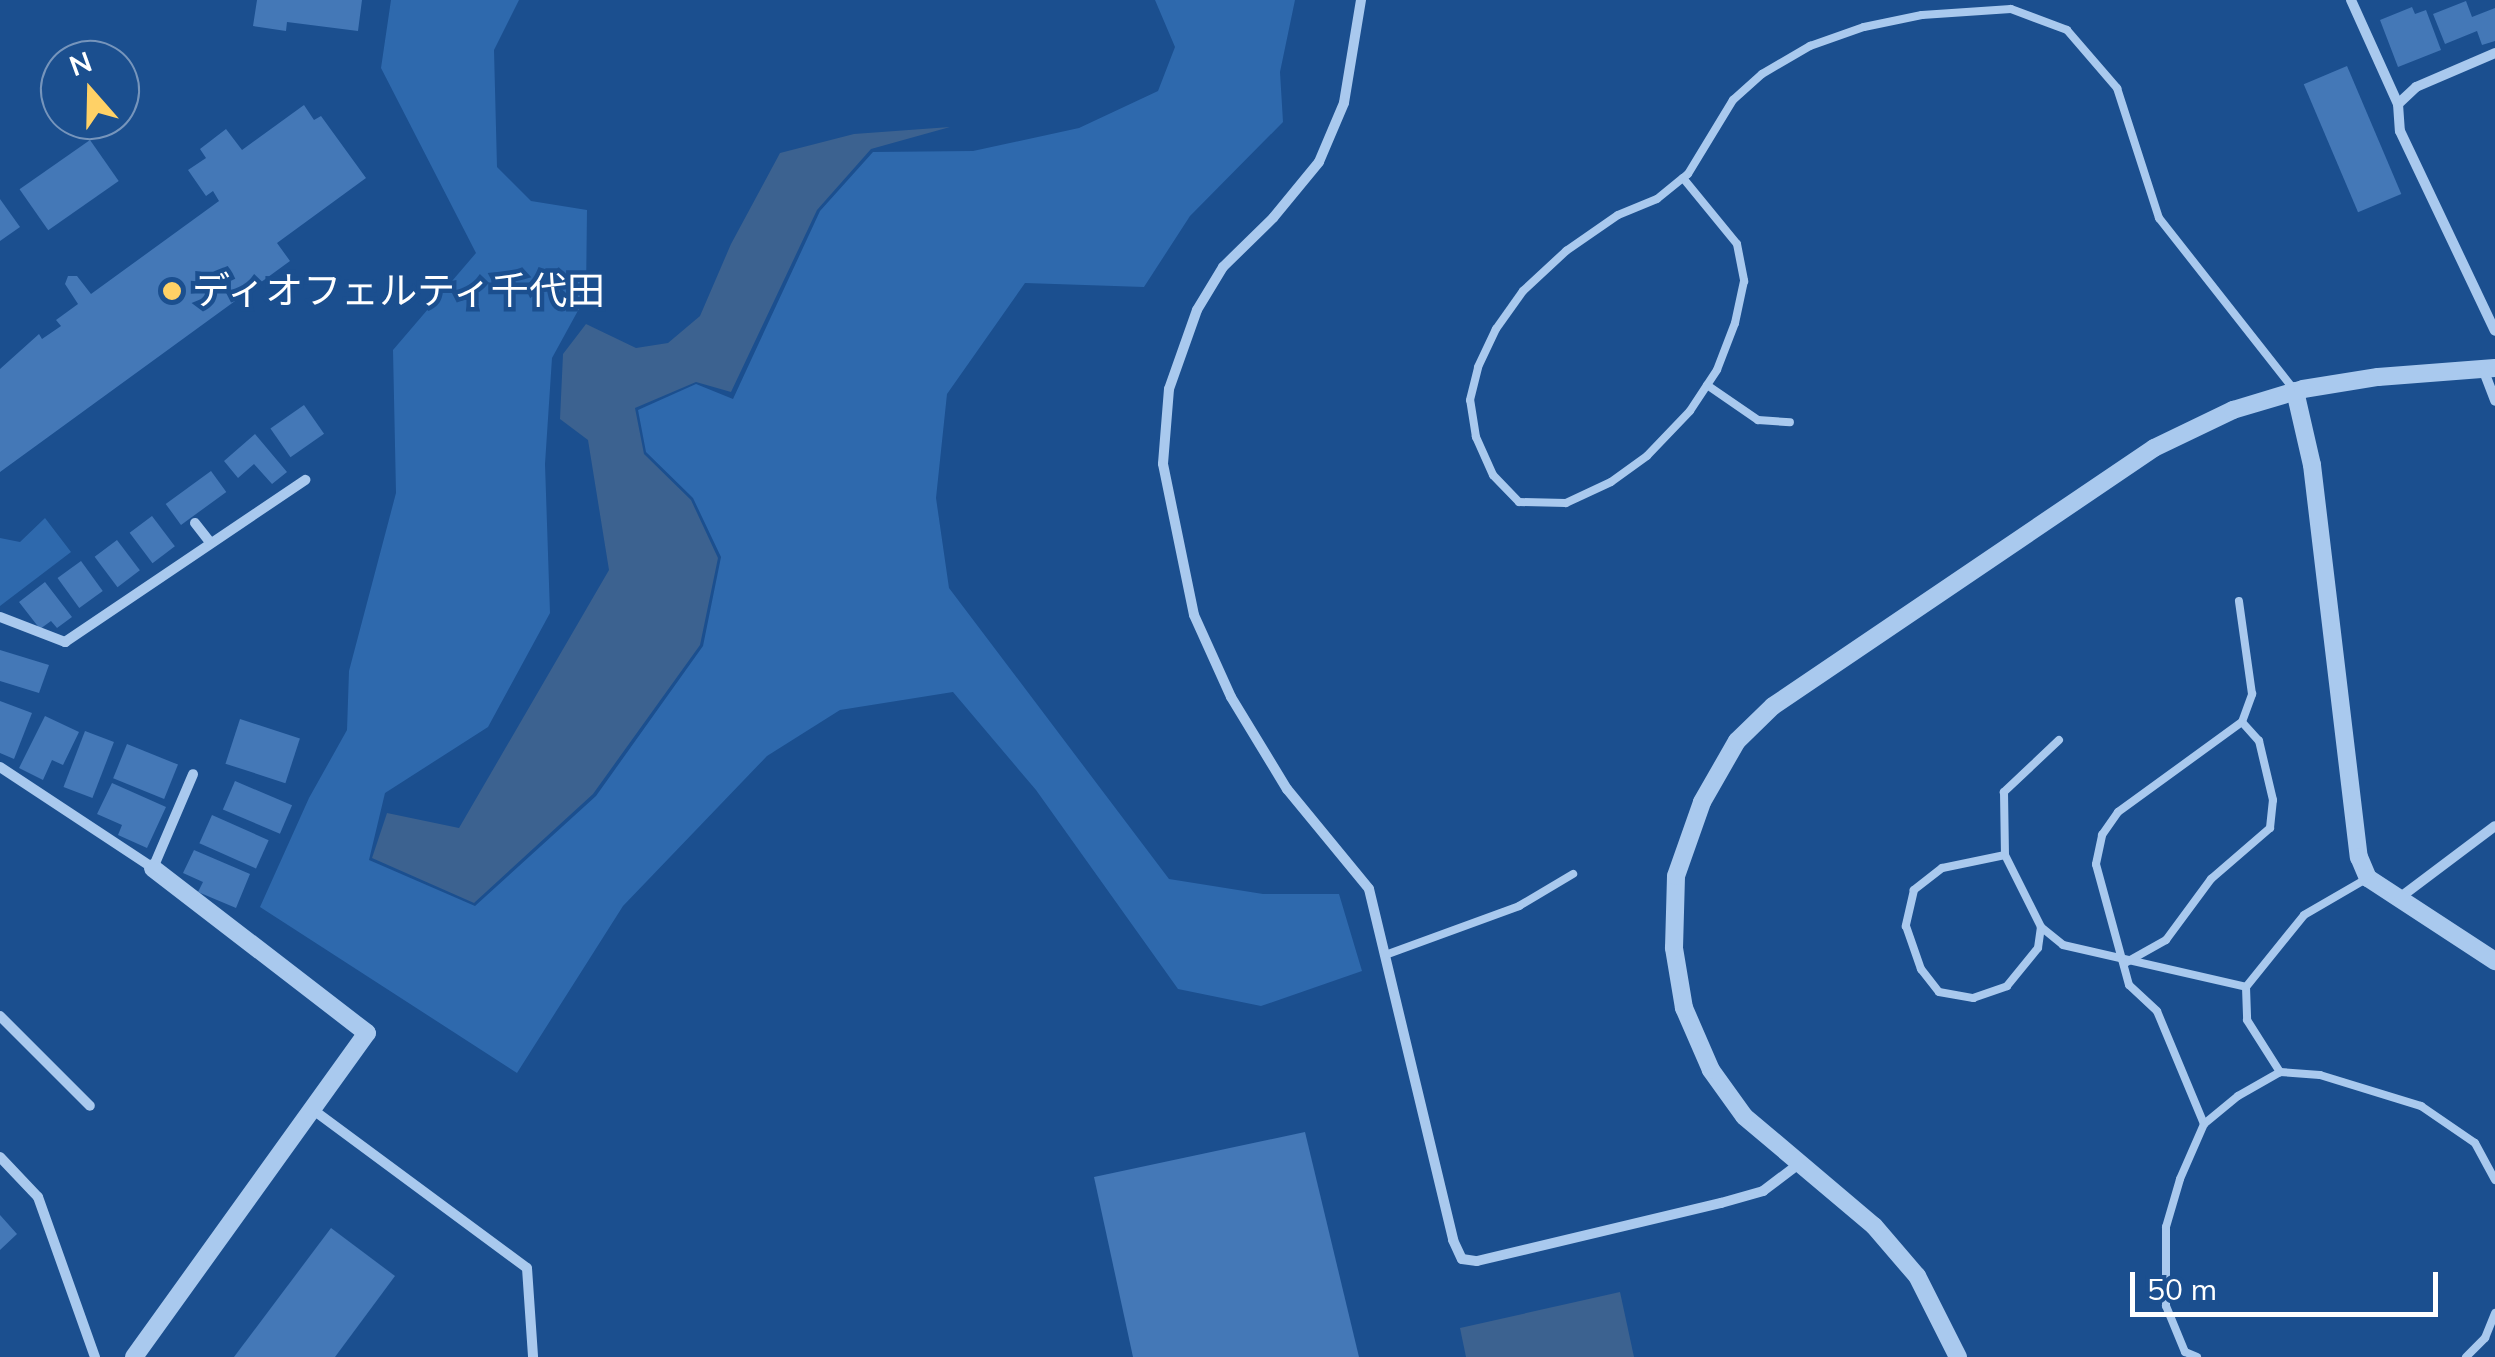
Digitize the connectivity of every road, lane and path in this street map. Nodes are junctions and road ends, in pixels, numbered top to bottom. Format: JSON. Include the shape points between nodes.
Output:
{"nodes":[{"id":1,"x":1361,"y":0,"type":"edge"},
{"id":2,"x":2351,"y":0,"type":"edge"},
{"id":3,"x":2495,"y":53,"type":"edge"},
{"id":4,"x":2398,"y":104,"type":"junction"},
{"id":5,"x":1683,"y":178,"type":"junction"},
{"id":6,"x":2495,"y":331,"type":"edge"},
{"id":7,"x":2489,"y":368,"type":"edge"},
{"id":8,"x":1707,"y":386,"type":"junction"},
{"id":9,"x":2296,"y":391,"type":"junction"},
{"id":10,"x":2495,"y":401,"type":"edge"},
{"id":11,"x":1790,"y":422,"type":"dead end"},
{"id":12,"x":305,"y":480,"type":"dead end"},
{"id":13,"x":195,"y":523,"type":"dead end"},
{"id":14,"x":210,"y":542,"type":"junction"},
{"id":15,"x":2239,"y":600,"type":"dead end"},
{"id":16,"x":0,"y":617,"type":"edge"},
{"id":17,"x":2242,"y":722,"type":"junction"},
{"id":18,"x":2059,"y":740,"type":"dead end"},
{"id":19,"x":0,"y":767,"type":"edge"},
{"id":20,"x":193,"y":774,"type":"dead end"},
{"id":21,"x":2495,"y":826,"type":"edge"},
{"id":22,"x":2006,"y":856,"type":"junction"},
{"id":23,"x":153,"y":868,"type":"junction"},
{"id":24,"x":1573,"y":874,"type":"dead end"},
{"id":25,"x":2368,"y":878,"type":"junction"},
{"id":26,"x":2398,"y":899,"type":"junction"},
{"id":27,"x":2040,"y":927,"type":"junction"},
{"id":28,"x":1388,"y":954,"type":"junction"},
{"id":29,"x":2495,"y":962,"type":"edge"},
{"id":30,"x":2126,"y":963,"type":"junction"},
{"id":31,"x":2246,"y":987,"type":"junction"},
{"id":32,"x":0,"y":1016,"type":"edge"},
{"id":33,"x":2280,"y":1072,"type":"junction"},
{"id":34,"x":90,"y":1106,"type":"dead end"},
{"id":35,"x":312,"y":1109,"type":"junction"},
{"id":36,"x":2204,"y":1124,"type":"junction"},
{"id":37,"x":0,"y":1157,"type":"edge"},
{"id":38,"x":1800,"y":1163,"type":"junction"},
{"id":39,"x":2495,"y":1180,"type":"edge"},
{"id":40,"x":2495,"y":1313,"type":"edge"},
{"id":41,"x":95,"y":1357,"type":"edge"},
{"id":42,"x":134,"y":1357,"type":"edge"},
{"id":43,"x":532,"y":1357,"type":"edge"},
{"id":44,"x":1958,"y":1357,"type":"edge"},
{"id":45,"x":2197,"y":1357,"type":"edge"},
{"id":46,"x":2466,"y":1357,"type":"edge"}],
"edges":[{"from":1,"to":28,"type":"street","via":[[1344,103],[1319,162],[1223,267],[1197,310],[1169,390],[1163,464],[1194,615],[1230,697],[1287,789],[1369,889]]},
{"from":2,"to":4,"type":"street"},
{"from":3,"to":4,"type":"street","via":[[2416,87]]},
{"from":4,"to":6,"type":"street","via":[[2400,131]]},
{"from":5,"to":8,"type":"lane","via":[[1737,244],[1744,282],[1735,323]]},
{"from":5,"to":8,"type":"lane","via":[[1566,251],[1523,291],[1478,366],[1470,400],[1492,475],[1519,502],[1566,503],[1648,456]]},
{"from":5,"to":9,"type":"lane","via":[[1733,100],[1810,46],[1922,15],[2010,8],[2068,30],[2117,88],[2160,218]]},
{"from":7,"to":9,"type":"street"},
{"from":7,"to":10,"type":"street"},
{"from":8,"to":11,"type":"lane","via":[[1758,420]]},
{"from":9,"to":25,"type":"street","via":[[2312,464],[2360,857]]},
{"from":9,"to":38,"type":"street","via":[[2233,410],[2154,448],[1805,684],[1737,741],[1702,802],[1676,876],[1674,948],[1684,1008],[1711,1070],[1744,1116]]},
{"from":12,"to":14,"type":"street"},
{"from":13,"to":14,"type":"street"},
{"from":14,"to":16,"type":"street","via":[[65,642]]},
{"from":15,"to":17,"type":"lane","via":[[2252,694]]},
{"from":17,"to":30,"type":"lane","via":[[2259,741],[2273,800],[2270,828],[2211,879],[2166,940]]},
{"from":17,"to":30,"type":"lane","via":[[2118,812],[2102,835],[2096,864]]},
{"from":18,"to":22,"type":"lane","via":[[2004,792]]},
{"from":19,"to":23,"type":"street"},
{"from":20,"to":23,"type":"street"},
{"from":21,"to":26,"type":"street"},
{"from":22,"to":27,"type":"lane"},
{"from":22,"to":27,"type":"lane","via":[[1942,868],[1914,890],[1906,926],[1921,969],[1940,992],[1973,998],[2007,986],[2038,948]]},
{"from":23,"to":35,"type":"street","via":[[367,1033]]},
{"from":24,"to":28,"type":"lane","via":[[1519,906]]},
{"from":25,"to":26,"type":"street"},
{"from":25,"to":31,"type":"lane","via":[[2304,915]]},
{"from":26,"to":29,"type":"street"},
{"from":27,"to":30,"type":"lane","via":[[2063,945]]},
{"from":28,"to":38,"type":"street","via":[[1462,1259],[1477,1261],[1721,1204],[1762,1190]]},
{"from":30,"to":31,"type":"lane"},
{"from":30,"to":36,"type":"lane","via":[[2129,985],[2158,1011]]},
{"from":31,"to":33,"type":"lane","via":[[2247,1020]]},
{"from":32,"to":34,"type":"street"},
{"from":33,"to":36,"type":"lane"},
{"from":33,"to":39,"type":"lane","via":[[2320,1075],[2421,1106],[2474,1144]]},
{"from":35,"to":42,"type":"street"},
{"from":35,"to":43,"type":"street","via":[[527,1268]]},
{"from":36,"to":45,"type":"lane","via":[[2166,1228],[2166,1306],[2185,1352]]},
{"from":37,"to":41,"type":"street","via":[[38,1197]]},
{"from":38,"to":44,"type":"street","via":[[1874,1226],[1917,1276]]},
{"from":40,"to":46,"type":"lane","via":[[2485,1338]]}]}
